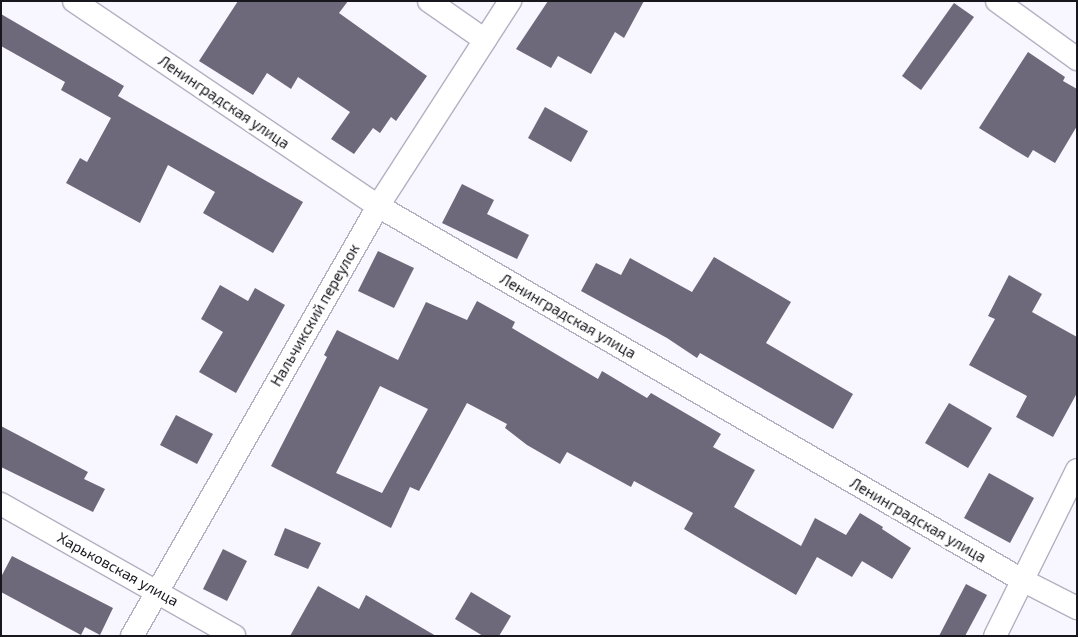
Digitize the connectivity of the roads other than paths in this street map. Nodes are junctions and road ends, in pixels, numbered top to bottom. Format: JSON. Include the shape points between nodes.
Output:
{"nodes":[{"id":1,"x":74,"y":1,"type":"edge"},
{"id":2,"x":429,"y":1,"type":"edge"},
{"id":3,"x":510,"y":1,"type":"edge"},
{"id":4,"x":998,"y":1,"type":"edge"},
{"id":5,"x":485,"y":40,"type":"junction"},
{"id":6,"x":1077,"y":59,"type":"edge"},
{"id":7,"x":378,"y":206,"type":"junction"},
{"id":8,"x":1077,"y":470,"type":"edge"},
{"id":9,"x":1,"y":504,"type":"edge"},
{"id":10,"x":1022,"y":580,"type":"junction"},
{"id":11,"x":156,"y":590,"type":"junction"},
{"id":12,"x":1077,"y":608,"type":"edge"},
{"id":13,"x":132,"y":636,"type":"edge"},
{"id":14,"x":234,"y":636,"type":"edge"},
{"id":15,"x":995,"y":636,"type":"edge"}],
"edges":[{"from":1,"to":7,"type":"street","name":"Ленинградская улица"},
{"from":2,"to":5,"type":"street"},
{"from":3,"to":5,"type":"street","name":"Нальчикский переулок"},
{"from":4,"to":6,"type":"street"},
{"from":5,"to":7,"type":"street","name":"Нальчикский переулок"},
{"from":7,"to":10,"type":"street","name":"Ленинградская улица"},
{"from":7,"to":11,"type":"street","name":"Нальчикский переулок"},
{"from":8,"to":10,"type":"street"},
{"from":9,"to":11,"type":"street","name":"Харьковская улица"},
{"from":10,"to":12,"type":"street","name":"Ленинградская улица"},
{"from":10,"to":15,"type":"street"},
{"from":11,"to":13,"type":"street","name":"Нальчикский переулок"},
{"from":11,"to":14,"type":"street","name":"Харьковская улица"}]}
